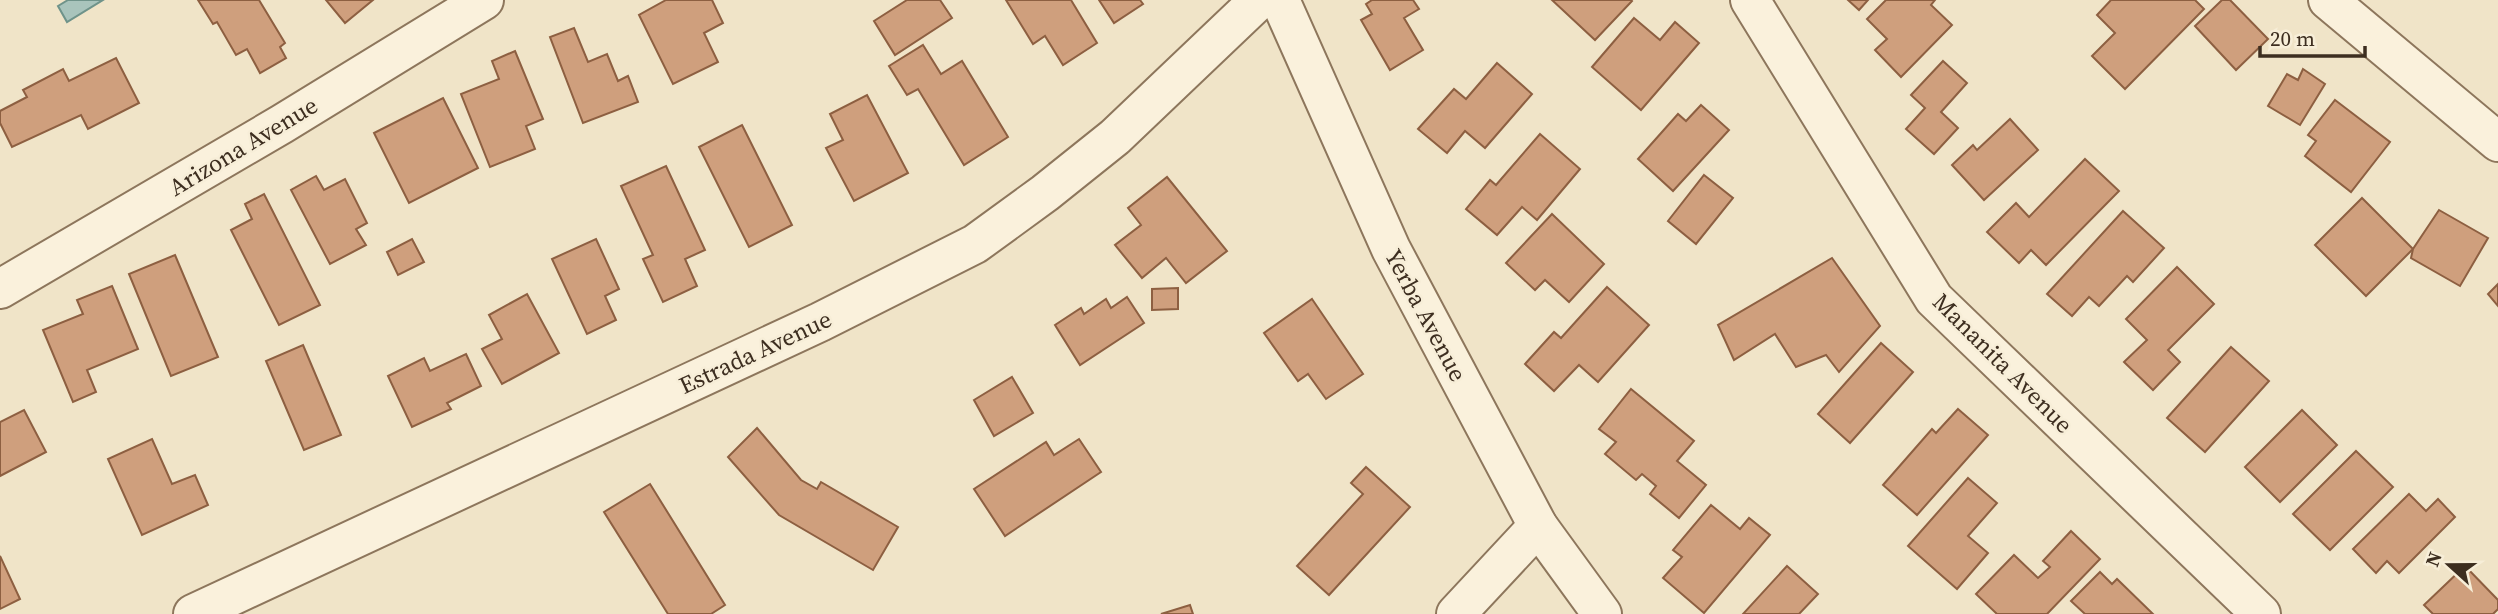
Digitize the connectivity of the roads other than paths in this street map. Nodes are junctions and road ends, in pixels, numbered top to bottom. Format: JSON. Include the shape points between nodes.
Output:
{"nodes":[{"id":1,"x":484,"y":0,"type":"edge"},
{"id":2,"x":1259,"y":0,"type":"edge"},
{"id":3,"x":1280,"y":0,"type":"edge"},
{"id":4,"x":1750,"y":0,"type":"edge"},
{"id":5,"x":2328,"y":0,"type":"edge"},
{"id":6,"x":2498,"y":142,"type":"edge"},
{"id":7,"x":0,"y":289,"type":"edge"},
{"id":8,"x":1538,"y":526,"type":"junction"},
{"id":9,"x":194,"y":614,"type":"edge"},
{"id":10,"x":1456,"y":614,"type":"edge"},
{"id":11,"x":1602,"y":614,"type":"edge"},
{"id":12,"x":2261,"y":614,"type":"edge"}],
"edges":[{"from":1,"to":7,"type":"street","name":"Arizona Avenue"},
{"from":2,"to":9,"type":"street","name":"Estrada Avenue","via":[[1115,137],[975,244]]},
{"from":3,"to":8,"type":"street","name":"Yerba Avenue","via":[[1391,249]]},
{"from":4,"to":12,"type":"street","name":"Mananita Avenue","via":[[1934,299]]},
{"from":5,"to":6,"type":"street"},
{"from":8,"to":10,"type":"street"},
{"from":8,"to":11,"type":"street","name":"Yerba Avenue"}]}
